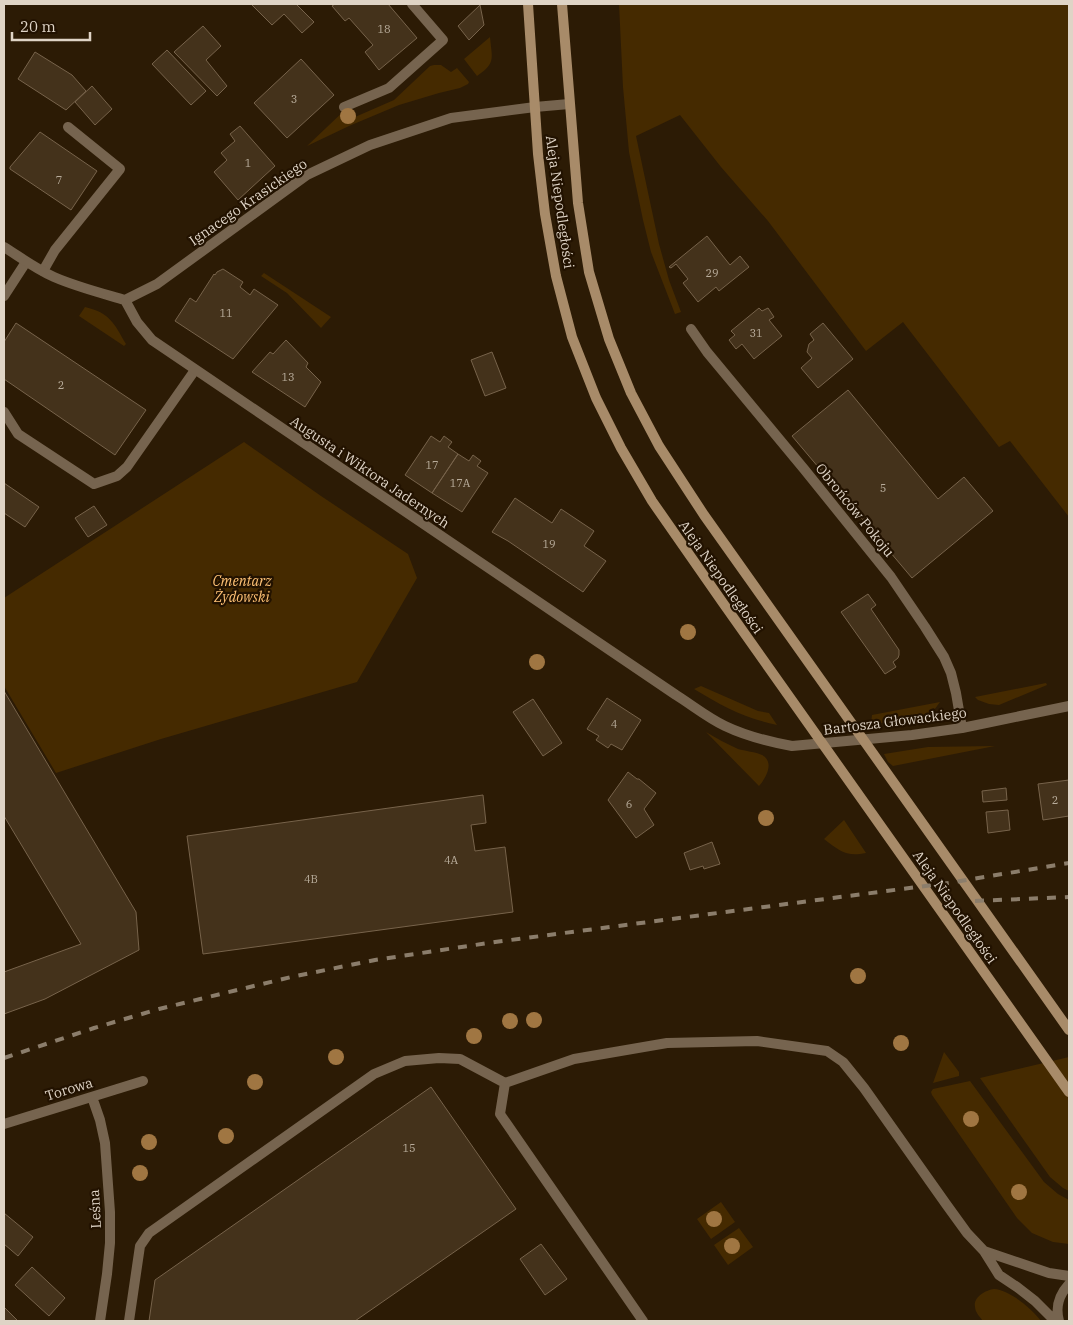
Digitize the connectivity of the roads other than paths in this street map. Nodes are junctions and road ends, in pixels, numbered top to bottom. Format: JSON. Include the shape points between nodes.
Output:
{"nodes":[{"id":1,"x":412,"y":4,"type":"edge"},
{"id":2,"x":528,"y":4,"type":"edge"},
{"id":3,"x":562,"y":4,"type":"edge"},
{"id":4,"x":569,"y":104,"type":"junction"},
{"id":5,"x":344,"y":107,"type":"dead end"},
{"id":6,"x":535,"y":107,"type":"junction"},
{"id":7,"x":68,"y":127,"type":"dead end"},
{"id":8,"x":4,"y":246,"type":"edge"},
{"id":9,"x":26,"y":262,"type":"junction"},
{"id":10,"x":43,"y":271,"type":"junction"},
{"id":11,"x":4,"y":296,"type":"edge"},
{"id":12,"x":125,"y":300,"type":"junction"},
{"id":13,"x":691,"y":329,"type":"dead end"},
{"id":14,"x":195,"y":370,"type":"junction"},
{"id":15,"x":4,"y":412,"type":"edge"},
{"id":16,"x":1069,"y":706,"type":"edge"},
{"id":17,"x":725,"y":726,"type":"joint"},
{"id":18,"x":962,"y":728,"type":"junction"},
{"id":19,"x":1069,"y":1030,"type":"edge"},
{"id":20,"x":143,"y":1081,"type":"dead end"},
{"id":21,"x":505,"y":1083,"type":"junction"},
{"id":22,"x":1069,"y":1092,"type":"edge"},
{"id":23,"x":92,"y":1097,"type":"junction"},
{"id":24,"x":4,"y":1124,"type":"edge"},
{"id":25,"x":984,"y":1252,"type":"junction"},
{"id":26,"x":1069,"y":1276,"type":"edge"},
{"id":27,"x":1069,"y":1284,"type":"edge"},
{"id":28,"x":100,"y":1321,"type":"edge"},
{"id":29,"x":129,"y":1321,"type":"edge"},
{"id":30,"x":643,"y":1321,"type":"edge"},
{"id":31,"x":1055,"y":1321,"type":"edge"},
{"id":32,"x":1059,"y":1321,"type":"edge"}],
"edges":[{"from":1,"to":5,"type":"street","via":[[443,40],[389,88]]},
{"from":2,"to":6,"type":"street","name":"Aleja Niepodległości"},
{"from":3,"to":4,"type":"street","name":"Aleja Niepodległości"},
{"from":4,"to":6,"type":"street","name":"Ignacego Krasickiego"},
{"from":4,"to":19,"type":"street","name":"Aleja Niepodległości","via":[[578,203],[589,272],[609,339],[631,394],[659,446],[752,584]]},
{"from":6,"to":12,"type":"street","name":"Ignacego Krasickiego","via":[[451,118],[370,145],[307,175],[157,284]]},
{"from":6,"to":22,"type":"street","name":"Aleja Niepodległości","via":[[545,214],[556,276],[572,337],[596,398],[621,448],[652,501]]},
{"from":7,"to":10,"type":"street","via":[[120,170],[55,250]]},
{"from":8,"to":9,"type":"street"},
{"from":9,"to":10,"type":"street"},
{"from":9,"to":11,"type":"street"},
{"from":10,"to":12,"type":"street","via":[[79,287]]},
{"from":12,"to":14,"type":"street","name":"Augusta i Wiktora Jadernych","via":[[152,340]]},
{"from":13,"to":18,"type":"street","name":"Obrońców Pokoju","via":[[891,577],[925,627],[950,673]]},
{"from":14,"to":15,"type":"street","via":[[127,467],[117,476],[94,484],[18,434]]},
{"from":14,"to":17,"type":"street","name":"Augusta i Wiktora Jadernych"},
{"from":16,"to":18,"type":"street","name":"Bartosza Głowackiego"},
{"from":17,"to":18,"type":"street","name":"Bartosza Głowackiego","via":[[792,746]]},
{"from":20,"to":23,"type":"street","name":"Torowa"},
{"from":21,"to":25,"type":"street","via":[[574,1059],[667,1043],[757,1041],[827,1051],[843,1062],[864,1088]]},
{"from":21,"to":29,"type":"street","via":[[460,1059],[406,1060],[374,1074],[149,1233],[140,1246]]},
{"from":21,"to":30,"type":"street","via":[[500,1114]]},
{"from":23,"to":24,"type":"street","name":"Torowa"},
{"from":23,"to":28,"type":"street","name":"Leśna","via":[[105,1143],[110,1212],[110,1243]]},
{"from":25,"to":26,"type":"street","via":[[1049,1273]]},
{"from":25,"to":31,"type":"street","via":[[999,1275],[1035,1301]]},
{"from":27,"to":32,"type":"street","via":[[1058,1301]]}]}
